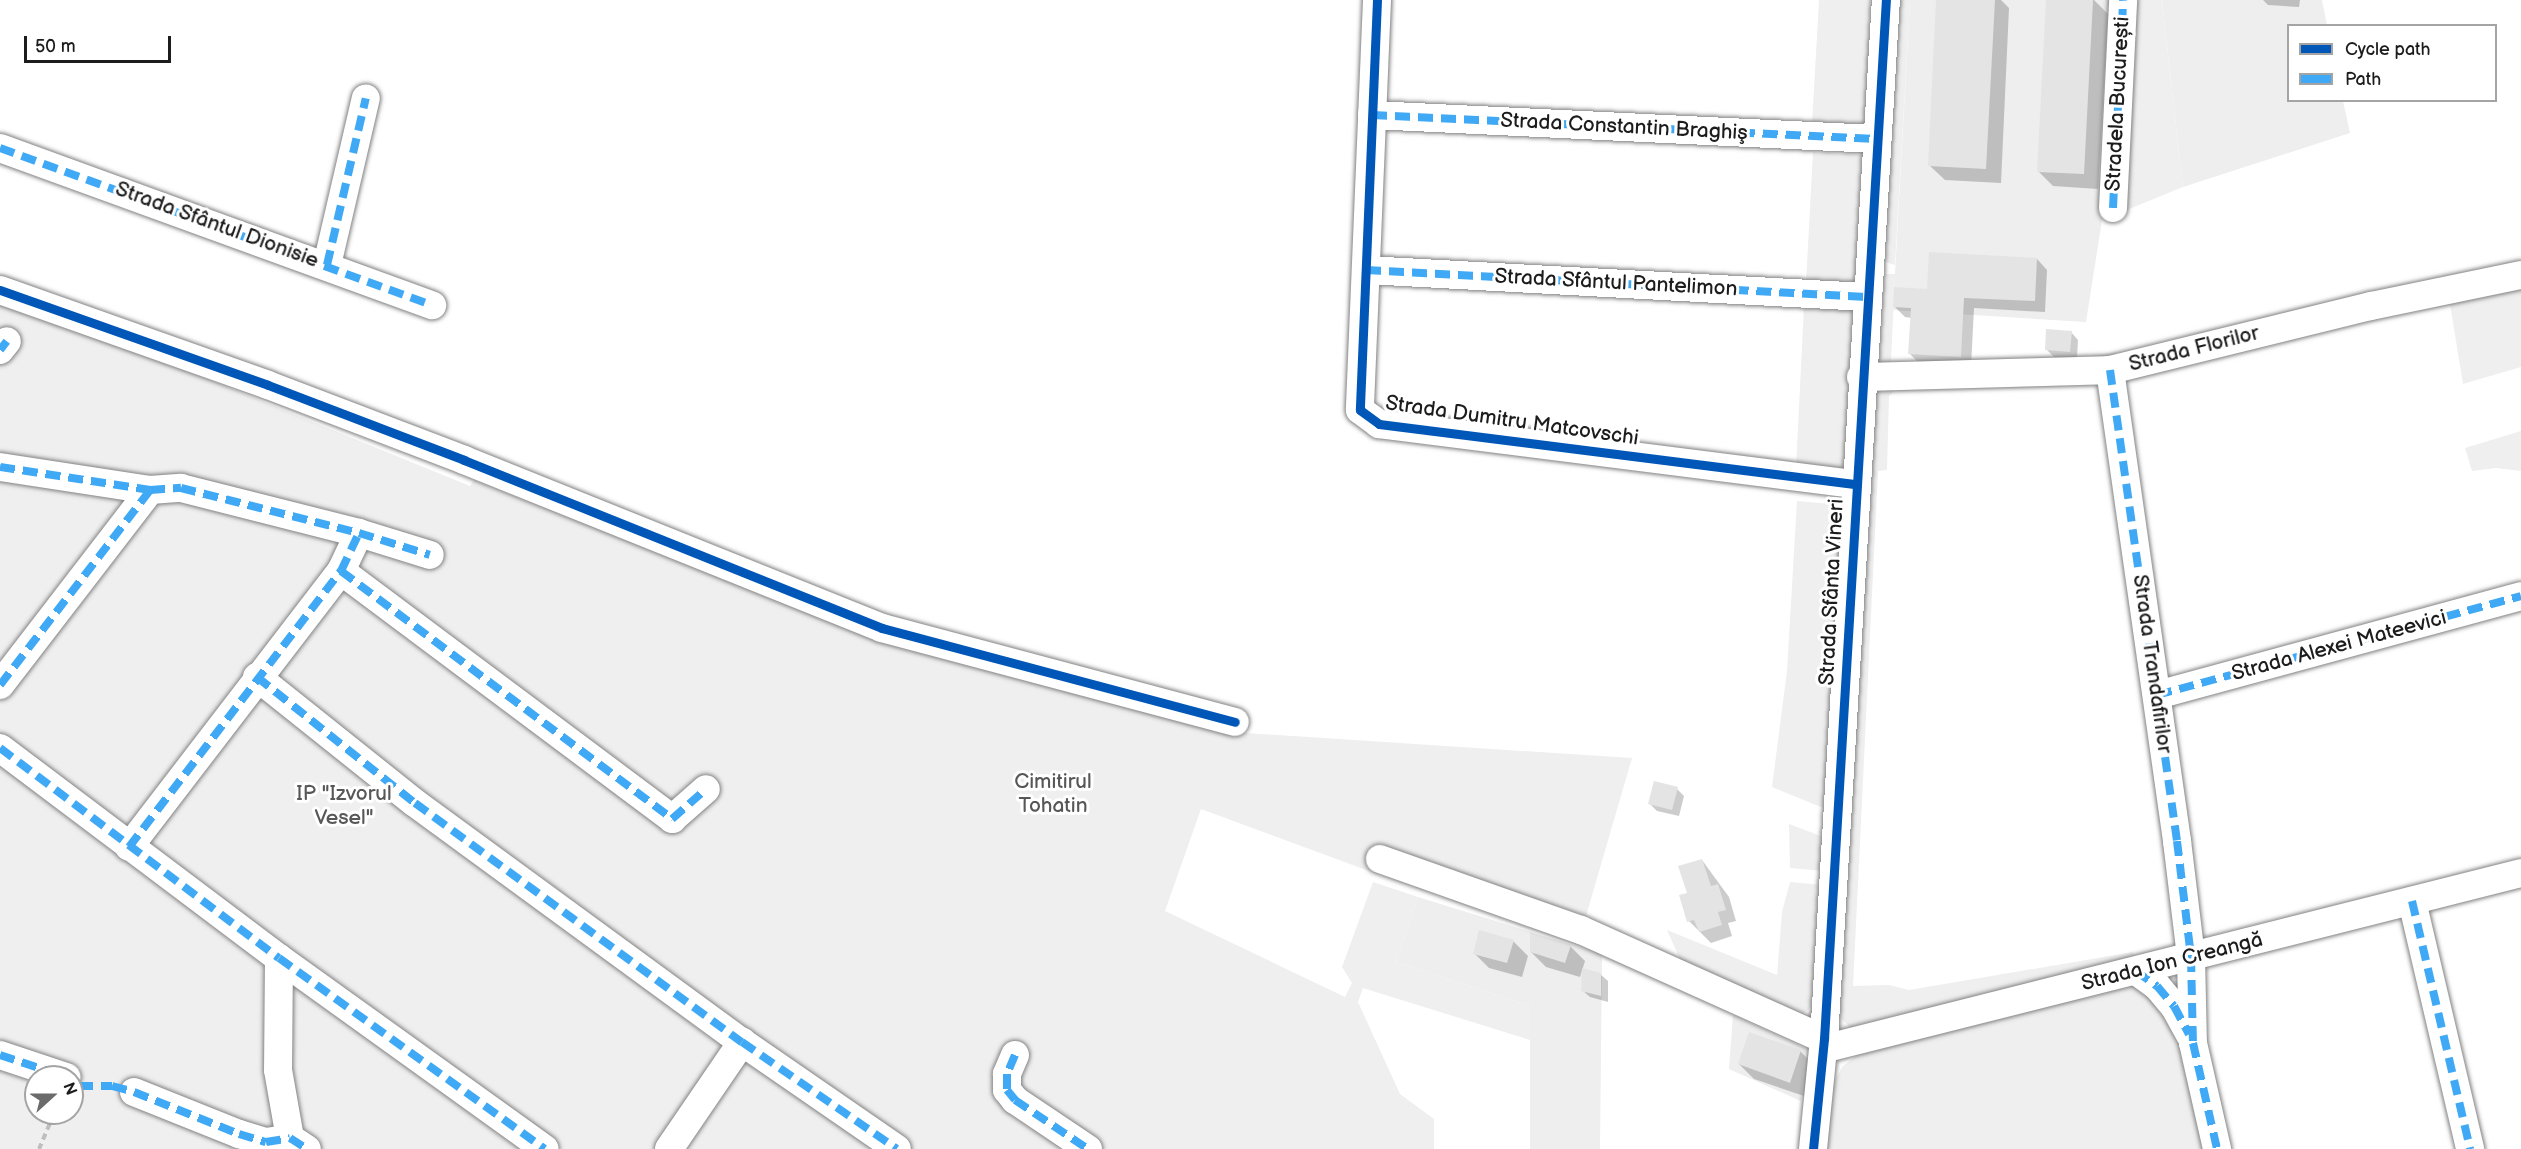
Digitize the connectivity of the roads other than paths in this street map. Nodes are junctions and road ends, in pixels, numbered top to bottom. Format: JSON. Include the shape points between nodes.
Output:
{"nodes":[{"id":1,"x":1377,"y":0,"type":"edge"},
{"id":2,"x":1886,"y":0,"type":"edge"},
{"id":3,"x":2123,"y":0,"type":"edge"},
{"id":4,"x":366,"y":98,"type":"dead end"},
{"id":5,"x":1372,"y":115,"type":"junction"},
{"id":6,"x":1876,"y":138,"type":"junction"},
{"id":7,"x":0,"y":148,"type":"edge"},
{"id":8,"x":2113,"y":208,"type":"dead end"},
{"id":9,"x":327,"y":265,"type":"junction"},
{"id":10,"x":1366,"y":270,"type":"junction"},
{"id":11,"x":2521,"y":275,"type":"edge"},
{"id":12,"x":0,"y":290,"type":"edge"},
{"id":13,"x":1866,"y":297,"type":"junction"},
{"id":14,"x":432,"y":305,"type":"dead end"},
{"id":15,"x":2110,"y":370,"type":"junction"},
{"id":16,"x":1861,"y":377,"type":"junction"},
{"id":17,"x":0,"y":467,"type":"edge"},
{"id":18,"x":1856,"y":484,"type":"junction"},
{"id":19,"x":150,"y":490,"type":"junction"},
{"id":20,"x":359,"y":533,"type":"junction"},
{"id":21,"x":430,"y":555,"type":"dead end"},
{"id":22,"x":341,"y":571,"type":"junction"},
{"id":23,"x":2521,"y":596,"type":"edge"},
{"id":24,"x":257,"y":677,"type":"junction"},
{"id":25,"x":0,"y":685,"type":"edge"},
{"id":26,"x":2157,"y":695,"type":"junction"},
{"id":27,"x":1235,"y":722,"type":"dead end"},
{"id":28,"x":0,"y":748,"type":"edge"},
{"id":29,"x":706,"y":789,"type":"dead end"},
{"id":30,"x":129,"y":847,"type":"junction"},
{"id":31,"x":1380,"y":859,"type":"dead end"},
{"id":32,"x":2521,"y":873,"type":"edge"},
{"id":33,"x":2412,"y":901,"type":"junction"},
{"id":34,"x":2192,"y":957,"type":"junction"},
{"id":35,"x":279,"y":958,"type":"junction"},
{"id":36,"x":2136,"y":971,"type":"junction"},
{"id":37,"x":742,"y":1042,"type":"junction"},
{"id":38,"x":2193,"y":1043,"type":"junction"},
{"id":39,"x":1824,"y":1044,"type":"junction"},
{"id":40,"x":0,"y":1055,"type":"edge"},
{"id":41,"x":1015,"y":1055,"type":"dead end"},
{"id":42,"x":30,"y":1065,"type":"edge"},
{"id":43,"x":134,"y":1092,"type":"dead end"},
{"id":44,"x":298,"y":1143,"type":"edge"},
{"id":45,"x":545,"y":1149,"type":"edge"},
{"id":46,"x":669,"y":1149,"type":"edge"},
{"id":47,"x":897,"y":1149,"type":"edge"},
{"id":48,"x":1088,"y":1149,"type":"edge"},
{"id":49,"x":1813,"y":1149,"type":"edge"},
{"id":50,"x":2217,"y":1149,"type":"edge"},
{"id":51,"x":2470,"y":1149,"type":"edge"}],
"edges":[{"from":1,"to":5,"type":"street","name":"Strada Dumitru Matcovschi"},
{"from":2,"to":6,"type":"street","name":"Strada Sfânta Vineri"},
{"from":3,"to":8,"type":"street","name":"Stradela București"},
{"from":4,"to":9,"type":"street"},
{"from":5,"to":6,"type":"street","name":"Strada Constantin Braghiş"},
{"from":5,"to":10,"type":"street","name":"Strada Dumitru Matcovschi"},
{"from":6,"to":13,"type":"street","name":"Strada Sfânta Vineri"},
{"from":7,"to":9,"type":"street","name":"Strada Sfântul Dionisie"},
{"from":9,"to":14,"type":"street","name":"Strada Sfântul Dionisie"},
{"from":10,"to":13,"type":"street","name":"Strada Sfântul Pantelimon"},
{"from":10,"to":18,"type":"street","name":"Strada Dumitru Matcovschi","via":[[1359,410],[1379,424]]},
{"from":11,"to":15,"type":"street","name":"Strada Florilor","via":[[2371,306]]},
{"from":12,"to":27,"type":"street","via":[[453,456],[882,628]]},
{"from":13,"to":16,"type":"street","name":"Strada Sfânta Vineri"},
{"from":15,"to":16,"type":"street","name":"Strada Florilor"},
{"from":15,"to":26,"type":"street","name":"Strada Trandafirilor"},
{"from":16,"to":18,"type":"street","name":"Strada Sfânta Vineri"},
{"from":17,"to":19,"type":"street"},
{"from":18,"to":39,"type":"street","name":"Strada Sfânta Vineri"},
{"from":19,"to":20,"type":"street","via":[[181,488]]},
{"from":19,"to":25,"type":"street"},
{"from":20,"to":21,"type":"street"},
{"from":20,"to":22,"type":"street"},
{"from":22,"to":24,"type":"street"},
{"from":22,"to":29,"type":"street","via":[[672,819]]},
{"from":23,"to":26,"type":"street","name":"Strada Alexei Mateevici"},
{"from":24,"to":30,"type":"street"},
{"from":24,"to":37,"type":"street","via":[[415,803]]},
{"from":26,"to":34,"type":"street","name":"Strada Trandafirilor"},
{"from":28,"to":30,"type":"street"},
{"from":30,"to":35,"type":"street"},
{"from":31,"to":39,"type":"street","via":[[1581,930]]},
{"from":32,"to":33,"type":"street","name":"Strada Ion Creangă"},
{"from":33,"to":34,"type":"street","name":"Strada Ion Creangă"},
{"from":33,"to":51,"type":"street"},
{"from":34,"to":36,"type":"street","name":"Strada Ion Creangă"},
{"from":34,"to":38,"type":"street","name":"Strada Trandafirilor"},
{"from":35,"to":44,"type":"street","via":[[278,1070]]},
{"from":35,"to":45,"type":"street"},
{"from":36,"to":38,"type":"street","via":[[2157,986],[2174,1006]]},
{"from":36,"to":39,"type":"street","name":"Strada Ion Creangă"},
{"from":37,"to":46,"type":"street"},
{"from":37,"to":47,"type":"street"},
{"from":38,"to":50,"type":"street"},
{"from":39,"to":49,"type":"street","name":"Strada Sfânta Vineri"},
{"from":40,"to":42,"type":"street"},
{"from":41,"to":48,"type":"street","via":[[1007,1082],[1015,1100]]},
{"from":43,"to":44,"type":"street","via":[[266,1142]]}]}
